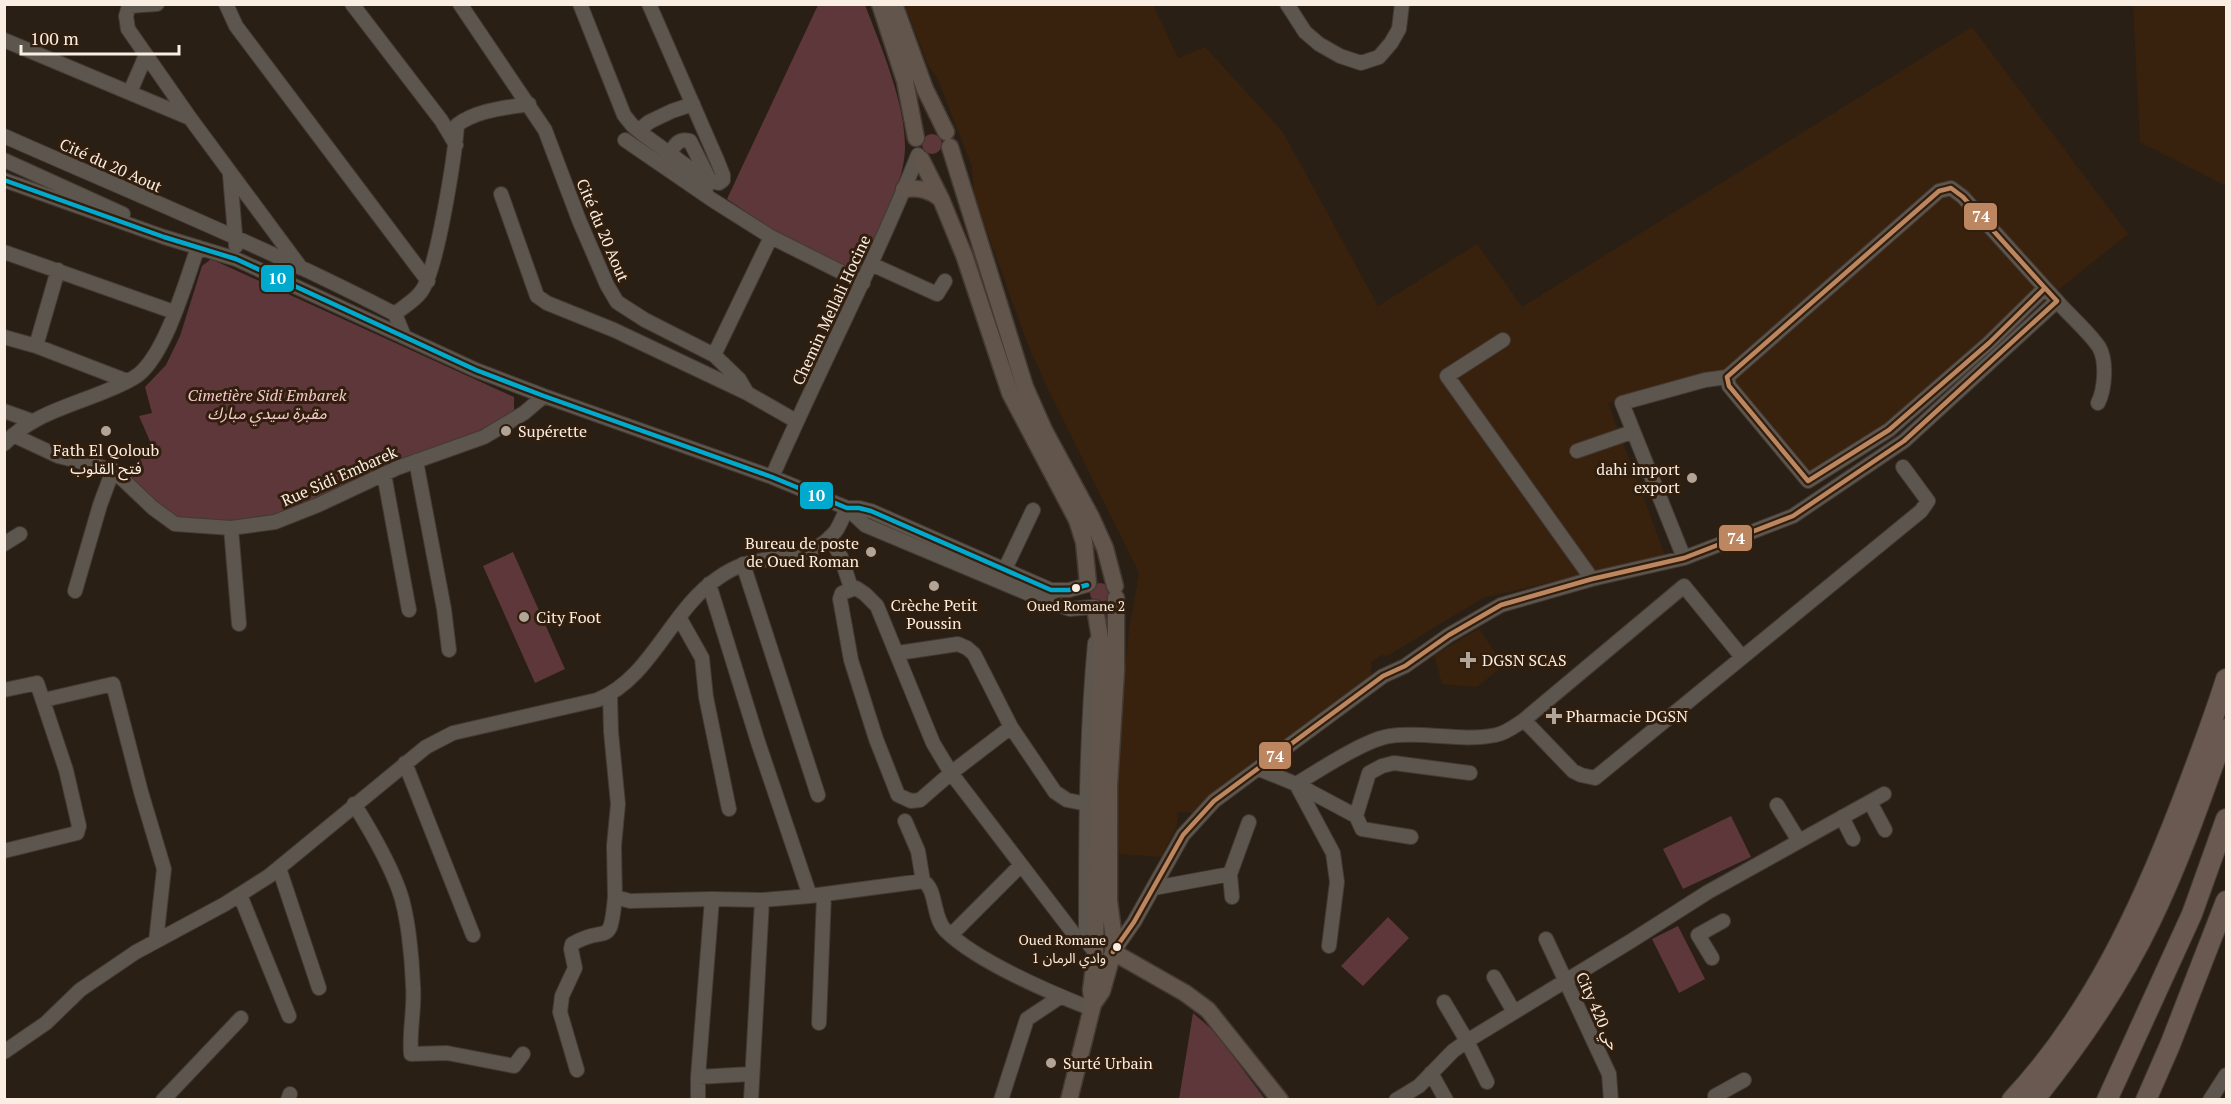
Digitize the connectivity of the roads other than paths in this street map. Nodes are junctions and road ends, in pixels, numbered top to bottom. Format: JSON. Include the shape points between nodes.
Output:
{"nodes":[{"id":1,"x":157,"y":4,"type":"edge"},
{"id":2,"x":226,"y":4,"type":"edge"},
{"id":3,"x":352,"y":4,"type":"edge"},
{"id":4,"x":460,"y":4,"type":"edge"},
{"id":5,"x":580,"y":4,"type":"edge"},
{"id":6,"x":880,"y":4,"type":"edge"},
{"id":7,"x":894,"y":4,"type":"edge"},
{"id":8,"x":1287,"y":4,"type":"edge"},
{"id":9,"x":1402,"y":4,"type":"edge"},
{"id":10,"x":129,"y":5,"type":"edge"},
{"id":11,"x":651,"y":6,"type":"edge"},
{"id":12,"x":4,"y":40,"type":"edge"},
{"id":13,"x":146,"y":55,"type":"junction"},
{"id":14,"x":130,"y":92,"type":"junction"},
{"id":15,"x":529,"y":104,"type":"junction"},
{"id":16,"x":693,"y":105,"type":"junction"},
{"id":17,"x":190,"y":118,"type":"junction"},
{"id":18,"x":644,"y":135,"type":"junction"},
{"id":19,"x":4,"y":136,"type":"edge"},
{"id":20,"x":916,"y":138,"type":"junction"},
{"id":21,"x":626,"y":140,"type":"dead end"},
{"id":22,"x":948,"y":140,"type":"junction"},
{"id":23,"x":456,"y":145,"type":"junction"},
{"id":24,"x":670,"y":154,"type":"junction"},
{"id":25,"x":920,"y":157,"type":"junction"},
{"id":26,"x":4,"y":160,"type":"edge"},
{"id":27,"x":230,"y":173,"type":"junction"},
{"id":28,"x":4,"y":180,"type":"edge"},
{"id":29,"x":904,"y":189,"type":"junction"},
{"id":30,"x":501,"y":194,"type":"dead end"},
{"id":31,"x":711,"y":199,"type":"junction"},
{"id":32,"x":941,"y":199,"type":"junction"},
{"id":33,"x":164,"y":237,"type":"junction"},
{"id":34,"x":771,"y":237,"type":"junction"},
{"id":35,"x":237,"y":239,"type":"junction"},
{"id":36,"x":198,"y":247,"type":"junction"},
{"id":37,"x":4,"y":252,"type":"edge"},
{"id":38,"x":236,"y":259,"type":"junction"},
{"id":39,"x":870,"y":264,"type":"junction"},
{"id":40,"x":302,"y":269,"type":"junction"},
{"id":41,"x":58,"y":270,"type":"junction"},
{"id":42,"x":428,"y":281,"type":"junction"},
{"id":43,"x":945,"y":281,"type":"dead end"},
{"id":44,"x":863,"y":284,"type":"junction"},
{"id":45,"x":2045,"y":288,"type":"junction"},
{"id":46,"x":2056,"y":301,"type":"junction"},
{"id":47,"x":174,"y":312,"type":"junction"},
{"id":48,"x":395,"y":314,"type":"junction"},
{"id":49,"x":404,"y":336,"type":"junction"},
{"id":50,"x":4,"y":337,"type":"edge"},
{"id":51,"x":1503,"y":340,"type":"dead end"},
{"id":52,"x":36,"y":346,"type":"junction"},
{"id":53,"x":714,"y":355,"type":"junction"},
{"id":54,"x":1727,"y":377,"type":"junction"},
{"id":55,"x":127,"y":381,"type":"junction"},
{"id":56,"x":747,"y":393,"type":"junction"},
{"id":57,"x":544,"y":396,"type":"junction"},
{"id":58,"x":2098,"y":403,"type":"dead end"},
{"id":59,"x":4,"y":411,"type":"edge"},
{"id":60,"x":32,"y":421,"type":"junction"},
{"id":61,"x":796,"y":422,"type":"junction"},
{"id":62,"x":1632,"y":432,"type":"junction"},
{"id":63,"x":9,"y":439,"type":"edge"},
{"id":64,"x":1577,"y":451,"type":"dead end"},
{"id":65,"x":416,"y":461,"type":"junction"},
{"id":66,"x":1903,"y":466,"type":"dead end"},
{"id":67,"x":113,"y":470,"type":"junction"},
{"id":68,"x":384,"y":474,"type":"junction"},
{"id":69,"x":772,"y":477,"type":"junction"},
{"id":70,"x":847,"y":508,"type":"junction"},
{"id":71,"x":1033,"y":510,"type":"dead end"},
{"id":72,"x":231,"y":528,"type":"junction"},
{"id":73,"x":20,"y":534,"type":"dead end"},
{"id":74,"x":830,"y":537,"type":"junction"},
{"id":75,"x":4,"y":544,"type":"edge"},
{"id":76,"x":1684,"y":558,"type":"junction"},
{"id":77,"x":743,"y":564,"type":"junction"},
{"id":78,"x":1005,"y":569,"type":"junction"},
{"id":79,"x":1592,"y":579,"type":"junction"},
{"id":80,"x":709,"y":584,"type":"junction"},
{"id":81,"x":1088,"y":584,"type":"junction"},
{"id":82,"x":851,"y":588,"type":"junction"},
{"id":83,"x":75,"y":591,"type":"dead end"},
{"id":84,"x":1115,"y":592,"type":"junction"},
{"id":85,"x":1049,"y":595,"type":"junction"},
{"id":86,"x":1093,"y":608,"type":"junction"},
{"id":87,"x":409,"y":610,"type":"dead end"},
{"id":88,"x":679,"y":617,"type":"junction"},
{"id":89,"x":239,"y":624,"type":"dead end"},
{"id":90,"x":1101,"y":638,"type":"junction"},
{"id":91,"x":449,"y":650,"type":"dead end"},
{"id":92,"x":898,"y":653,"type":"junction"},
{"id":93,"x":1743,"y":657,"type":"junction"},
{"id":94,"x":2226,"y":679,"type":"edge"},
{"id":95,"x":4,"y":690,"type":"edge"},
{"id":96,"x":610,"y":694,"type":"junction"},
{"id":97,"x":44,"y":700,"type":"junction"},
{"id":98,"x":1524,"y":720,"type":"junction"},
{"id":99,"x":1011,"y":727,"type":"junction"},
{"id":100,"x":2226,"y":729,"type":"edge"},
{"id":101,"x":405,"y":763,"type":"junction"},
{"id":102,"x":1259,"y":769,"type":"junction"},
{"id":103,"x":951,"y":773,"type":"junction"},
{"id":104,"x":1470,"y":773,"type":"dead end"},
{"id":105,"x":1296,"y":783,"type":"junction"},
{"id":106,"x":1884,"y":794,"type":"dead end"},
{"id":107,"x":818,"y":795,"type":"dead end"},
{"id":108,"x":1870,"y":802,"type":"junction"},
{"id":109,"x":354,"y":804,"type":"junction"},
{"id":110,"x":1087,"y":804,"type":"junction"},
{"id":111,"x":1777,"y":805,"type":"dead end"},
{"id":112,"x":729,"y":809,"type":"dead end"},
{"id":113,"x":1356,"y":816,"type":"junction"},
{"id":114,"x":1842,"y":817,"type":"junction"},
{"id":115,"x":2226,"y":819,"type":"edge"},
{"id":116,"x":905,"y":821,"type":"dead end"},
{"id":117,"x":1249,"y":822,"type":"dead end"},
{"id":118,"x":1885,"y":830,"type":"dead end"},
{"id":119,"x":1410,"y":837,"type":"dead end"},
{"id":120,"x":1852,"y":839,"type":"dead end"},
{"id":121,"x":1799,"y":841,"type":"junction"},
{"id":122,"x":4,"y":851,"type":"edge"},
{"id":123,"x":1021,"y":865,"type":"junction"},
{"id":124,"x":279,"y":868,"type":"junction"},
{"id":125,"x":1230,"y":874,"type":"junction"},
{"id":126,"x":923,"y":881,"type":"junction"},
{"id":127,"x":1154,"y":888,"type":"junction"},
{"id":128,"x":240,"y":895,"type":"junction"},
{"id":129,"x":817,"y":896,"type":"junction"},
{"id":130,"x":615,"y":897,"type":"junction"},
{"id":131,"x":1232,"y":897,"type":"dead end"},
{"id":132,"x":712,"y":899,"type":"junction"},
{"id":133,"x":762,"y":900,"type":"junction"},
{"id":134,"x":2226,"y":901,"type":"edge"},
{"id":135,"x":1723,"y":921,"type":"dead end"},
{"id":136,"x":473,"y":935,"type":"dead end"},
{"id":137,"x":951,"y":935,"type":"junction"},
{"id":138,"x":1546,"y":939,"type":"dead end"},
{"id":139,"x":156,"y":941,"type":"junction"},
{"id":140,"x":1091,"y":946,"type":"junction"},
{"id":141,"x":1329,"y":946,"type":"dead end"},
{"id":142,"x":1113,"y":952,"type":"junction"},
{"id":143,"x":1712,"y":958,"type":"dead end"},
{"id":144,"x":1494,"y":976,"type":"dead end"},
{"id":145,"x":1566,"y":980,"type":"junction"},
{"id":146,"x":319,"y":988,"type":"dead end"},
{"id":147,"x":1060,"y":997,"type":"junction"},
{"id":148,"x":1444,"y":1002,"type":"dead end"},
{"id":149,"x":1093,"y":1007,"type":"junction"},
{"id":150,"x":1514,"y":1012,"type":"junction"},
{"id":151,"x":289,"y":1016,"type":"dead end"},
{"id":152,"x":241,"y":1018,"type":"dead end"},
{"id":153,"x":819,"y":1023,"type":"dead end"},
{"id":154,"x":1467,"y":1041,"type":"junction"},
{"id":155,"x":5,"y":1051,"type":"edge"},
{"id":156,"x":523,"y":1054,"type":"dead end"},
{"id":157,"x":577,"y":1070,"type":"dead end"},
{"id":158,"x":1431,"y":1073,"type":"junction"},
{"id":159,"x":751,"y":1074,"type":"junction"},
{"id":160,"x":2226,"y":1075,"type":"edge"},
{"id":161,"x":698,"y":1077,"type":"junction"},
{"id":162,"x":2053,"y":1077,"type":"junction"},
{"id":163,"x":1744,"y":1080,"type":"dead end"},
{"id":164,"x":1487,"y":1082,"type":"dead end"},
{"id":165,"x":1715,"y":1096,"type":"dead end"},
{"id":166,"x":163,"y":1100,"type":"edge"},
{"id":167,"x":698,"y":1100,"type":"edge"},
{"id":168,"x":751,"y":1100,"type":"edge"},
{"id":169,"x":1001,"y":1100,"type":"edge"},
{"id":170,"x":1069,"y":1100,"type":"edge"},
{"id":171,"x":1280,"y":1100,"type":"edge"},
{"id":172,"x":1396,"y":1100,"type":"edge"},
{"id":173,"x":1446,"y":1100,"type":"edge"},
{"id":174,"x":1611,"y":1100,"type":"edge"},
{"id":175,"x":2012,"y":1100,"type":"edge"},
{"id":176,"x":2034,"y":1100,"type":"edge"},
{"id":177,"x":2040,"y":1100,"type":"edge"},
{"id":178,"x":2107,"y":1100,"type":"edge"},
{"id":179,"x":2146,"y":1100,"type":"edge"},
{"id":180,"x":2210,"y":1100,"type":"edge"}],
"edges":[{"from":1,"to":10,"type":"street","name":"Cité du 20 Aout"},
{"from":2,"to":42,"type":"street","via":[[236,26]]},
{"from":3,"to":23,"type":"street"},
{"from":4,"to":15,"type":"street","name":"Cité du 20 Aout"},
{"from":5,"to":18,"type":"street","via":[[624,115]]},
{"from":6,"to":20,"type":"main road","via":[[905,81]]},
{"from":7,"to":22,"type":"main road"},
{"from":8,"to":9,"type":"street","via":[[1305,32],[1319,44],[1361,63],[1379,57],[1391,43],[1399,29]]},
{"from":10,"to":13,"type":"street","name":"Cité du 20 Aout","via":[[128,29]]},
{"from":11,"to":16,"type":"street"},
{"from":12,"to":14,"type":"street"},
{"from":13,"to":14,"type":"street"},
{"from":13,"to":17,"type":"street","name":"Cité du 20 Aout"},
{"from":14,"to":17,"type":"street"},
{"from":15,"to":23,"type":"street","via":[[465,118],[457,125]]},
{"from":15,"to":53,"type":"street","name":"Cité du 20 Aout","via":[[545,130],[579,220],[617,302]]},
{"from":16,"to":18,"type":"street","via":[[649,122]]},
{"from":16,"to":24,"type":"street","via":[[723,180],[710,180],[690,141],[680,140]]},
{"from":17,"to":27,"type":"street","name":"Cité du 20 Aout"},
{"from":18,"to":24,"type":"street"},
{"from":19,"to":35,"type":"street","name":"Cité du 20 Aout"},
{"from":20,"to":22,"type":"main road","via":[[929,127],[935,127]]},
{"from":20,"to":25,"type":"main road"},
{"from":21,"to":31,"type":"street"},
{"from":22,"to":25,"type":"main road","via":[[946,157],[931,162]]},
{"from":22,"to":84,"type":"main road","via":[[1025,387],[1105,548]]},
{"from":23,"to":42,"type":"street"},
{"from":24,"to":31,"type":"street","via":[[692,170]]},
{"from":25,"to":29,"type":"street","name":"Chemin Mellali Hocine"},
{"from":25,"to":32,"type":"main road"},
{"from":26,"to":33,"type":"street","via":[[112,208]]},
{"from":27,"to":35,"type":"street","name":"Cité du 20 Aout"},
{"from":27,"to":40,"type":"street","name":"Cité du 20 Aout"},
{"from":28,"to":33,"type":"street"},
{"from":29,"to":32,"type":"main road","via":[[928,190]]},
{"from":29,"to":39,"type":"street","name":"Chemin Mellali Hocine"},
{"from":30,"to":56,"type":"street","via":[[537,296]]},
{"from":31,"to":34,"type":"street"},
{"from":32,"to":81,"type":"main road","via":[[1010,393],[1077,520],[1084,542]]},
{"from":33,"to":36,"type":"street"},
{"from":34,"to":44,"type":"street"},
{"from":34,"to":53,"type":"street"},
{"from":35,"to":38,"type":"street","name":"Cité du 20 Aout"},
{"from":35,"to":40,"type":"street","name":"Cité du 20 Aout"},
{"from":36,"to":38,"type":"street"},
{"from":36,"to":47,"type":"street"},
{"from":37,"to":41,"type":"street"},
{"from":38,"to":49,"type":"street"},
{"from":39,"to":43,"type":"street","via":[[937,294]]},
{"from":39,"to":44,"type":"street","name":"Chemin Mellali Hocine"},
{"from":40,"to":48,"type":"street","name":"Cité du 20 Aout"},
{"from":41,"to":47,"type":"street"},
{"from":41,"to":52,"type":"street"},
{"from":42,"to":48,"type":"street","via":[[421,293]]},
{"from":44,"to":61,"type":"street","name":"Chemin Mellali Hocine"},
{"from":45,"to":46,"type":"street"},
{"from":45,"to":54,"type":"street","via":[[1963,196],[1951,189],[1939,191]]},
{"from":45,"to":54,"type":"street","via":[[1889,430],[1808,481],[1729,386]]},
{"from":46,"to":58,"type":"street","via":[[2100,349],[2105,377]]},
{"from":46,"to":76,"type":"street","via":[[1904,441],[1793,516]]},
{"from":47,"to":55,"type":"street","via":[[153,359]]},
{"from":48,"to":49,"type":"street"},
{"from":49,"to":57,"type":"street"},
{"from":50,"to":52,"type":"street"},
{"from":51,"to":79,"type":"street","via":[[1447,376]]},
{"from":52,"to":55,"type":"street"},
{"from":53,"to":56,"type":"street","name":"Cité du 20 Aout","via":[[739,379]]},
{"from":54,"to":62,"type":"street","via":[[1622,403]]},
{"from":55,"to":60,"type":"street"},
{"from":56,"to":61,"type":"street","name":"Cité du 20 Aout"},
{"from":57,"to":65,"type":"street","name":"Rue Sidi Embarek","via":[[484,437]]},
{"from":57,"to":69,"type":"street"},
{"from":59,"to":60,"type":"street"},
{"from":60,"to":63,"type":"street"},
{"from":61,"to":69,"type":"street","name":"Chemin Mellali Hocine"},
{"from":62,"to":64,"type":"street"},
{"from":62,"to":76,"type":"street"},
{"from":63,"to":67,"type":"street","name":"Rue Sidi Embarek"},
{"from":65,"to":68,"type":"street","name":"Rue Sidi Embarek"},
{"from":65,"to":91,"type":"street"},
{"from":66,"to":93,"type":"street","via":[[1928,501],[1921,511]]},
{"from":67,"to":72,"type":"street","name":"Rue Sidi Embarek","via":[[175,524]]},
{"from":67,"to":83,"type":"street"},
{"from":68,"to":72,"type":"street","name":"Rue Sidi Embarek","via":[[274,522]]},
{"from":68,"to":87,"type":"street"},
{"from":69,"to":70,"type":"street"},
{"from":70,"to":74,"type":"street"},
{"from":70,"to":78,"type":"street","via":[[870,511]]},
{"from":70,"to":85,"type":"street","via":[[865,525]]},
{"from":71,"to":78,"type":"street"},
{"from":72,"to":89,"type":"street"},
{"from":73,"to":75,"type":"street"},
{"from":74,"to":77,"type":"street","via":[[801,554]]},
{"from":74,"to":82,"type":"street"},
{"from":76,"to":79,"type":"street"},
{"from":77,"to":80,"type":"street"},
{"from":77,"to":107,"type":"street"},
{"from":78,"to":85,"type":"street"},
{"from":79,"to":102,"type":"street","via":[[1501,605],[1449,634],[1405,666],[1383,676]]},
{"from":80,"to":88,"type":"street"},
{"from":80,"to":129,"type":"street","via":[[758,742]]},
{"from":81,"to":84,"type":"main road","via":[[1099,577],[1106,578]]},
{"from":81,"to":85,"type":"street"},
{"from":81,"to":86,"type":"main road","via":[[1085,597]]},
{"from":82,"to":92,"type":"street","via":[[878,606]]},
{"from":82,"to":103,"type":"street","via":[[840,599],[851,660],[894,790],[907,800],[916,801]]},
{"from":84,"to":86,"type":"main road","via":[[1114,603],[1105,609]]},
{"from":84,"to":142,"type":"main road","via":[[1116,671],[1109,786]]},
{"from":85,"to":86,"type":"street","via":[[1070,609]]},
{"from":86,"to":90,"type":"main road"},
{"from":88,"to":96,"type":"street","via":[[630,679]]},
{"from":88,"to":112,"type":"street","via":[[702,658]]},
{"from":90,"to":110,"type":"street","via":[[1095,643],[1092,674]]},
{"from":90,"to":140,"type":"main road"},
{"from":92,"to":99,"type":"street","via":[[958,644],[967,648],[974,654]]},
{"from":92,"to":103,"type":"street","via":[[933,743]]},
{"from":93,"to":98,"type":"street","via":[[1595,778],[1573,771]]},
{"from":93,"to":98,"type":"street","via":[[1684,586]]},
{"from":94,"to":175,"type":"highway","via":[[2166,843],[2120,943],[2086,1004]]},
{"from":95,"to":97,"type":"street","via":[[37,682]]},
{"from":96,"to":101,"type":"street","via":[[453,734]]},
{"from":96,"to":130,"type":"street","via":[[618,804]]},
{"from":97,"to":122,"type":"street","via":[[79,826],[77,833],[69,836]]},
{"from":97,"to":139,"type":"street","via":[[113,684],[164,869]]},
{"from":98,"to":105,"type":"street","via":[[1497,735],[1390,736],[1375,740]]},
{"from":99,"to":103,"type":"street"},
{"from":99,"to":110,"type":"street","via":[[1055,792],[1067,800]]},
{"from":100,"to":162,"type":"highway","via":[[2151,922],[2097,1016]]},
{"from":101,"to":109,"type":"street"},
{"from":101,"to":136,"type":"street"},
{"from":102,"to":105,"type":"street"},
{"from":102,"to":127,"type":"street","via":[[1214,801],[1183,835]]},
{"from":103,"to":123,"type":"street"},
{"from":104,"to":113,"type":"street","via":[[1394,763],[1382,766],[1369,773]]},
{"from":105,"to":113,"type":"street"},
{"from":105,"to":141,"type":"street","via":[[1333,853],[1337,882]]},
{"from":106,"to":108,"type":"street"},
{"from":108,"to":114,"type":"street"},
{"from":108,"to":118,"type":"street"},
{"from":109,"to":124,"type":"street"},
{"from":109,"to":156,"type":"street","via":[[400,891],[414,988],[411,1054],[447,1053],[514,1066]]},
{"from":110,"to":140,"type":"street"},
{"from":111,"to":121,"type":"street"},
{"from":113,"to":119,"type":"street","via":[[1362,829]]},
{"from":114,"to":120,"type":"street"},
{"from":114,"to":121,"type":"street"},
{"from":115,"to":178,"type":"highway","via":[[2192,914]]},
{"from":116,"to":126,"type":"street","via":[[918,851]]},
{"from":117,"to":125,"type":"street"},
{"from":121,"to":145,"type":"street"},
{"from":123,"to":137,"type":"street"},
{"from":123,"to":140,"type":"street","via":[[1074,934]]},
{"from":124,"to":128,"type":"street"},
{"from":124,"to":146,"type":"street"},
{"from":125,"to":127,"type":"street"},
{"from":125,"to":131,"type":"street"},
{"from":126,"to":129,"type":"street"},
{"from":126,"to":137,"type":"street","via":[[929,886],[937,918]]},
{"from":127,"to":142,"type":"street"},
{"from":128,"to":139,"type":"street"},
{"from":128,"to":151,"type":"street"},
{"from":129,"to":133,"type":"street"},
{"from":129,"to":153,"type":"street"},
{"from":130,"to":132,"type":"street","via":[[630,901]]},
{"from":130,"to":157,"type":"street","via":[[607,933],[573,944],[575,968],[562,996],[560,1012]]},
{"from":132,"to":133,"type":"street"},
{"from":132,"to":161,"type":"street"},
{"from":133,"to":159,"type":"street"},
{"from":134,"to":179,"type":"highway"},
{"from":135,"to":143,"type":"street","via":[[1698,935]]},
{"from":137,"to":147,"type":"street","via":[[983,957]]},
{"from":138,"to":145,"type":"street","name":"City 420 حي"},
{"from":139,"to":155,"type":"street","via":[[80,990],[46,1023]]},
{"from":140,"to":149,"type":"main road"},
{"from":142,"to":149,"type":"main road"},
{"from":142,"to":171,"type":"main road","via":[[1208,1010]]},
{"from":144,"to":150,"type":"street"},
{"from":145,"to":150,"type":"street"},
{"from":145,"to":174,"type":"street","name":"City 420 حي","via":[[1609,1074]]},
{"from":147,"to":149,"type":"street"},
{"from":147,"to":169,"type":"street","via":[[1027,1019]]},
{"from":148,"to":154,"type":"street"},
{"from":149,"to":170,"type":"main road"},
{"from":150,"to":154,"type":"street"},
{"from":152,"to":166,"type":"street"},
{"from":154,"to":158,"type":"street"},
{"from":154,"to":164,"type":"street"},
{"from":158,"to":172,"type":"street"},
{"from":158,"to":173,"type":"street"},
{"from":159,"to":161,"type":"street"},
{"from":159,"to":168,"type":"street"},
{"from":160,"to":180,"type":"street"},
{"from":161,"to":167,"type":"street"},
{"from":162,"to":176,"type":"highway"},
{"from":162,"to":177,"type":"highway"},
{"from":163,"to":165,"type":"street"}]}
